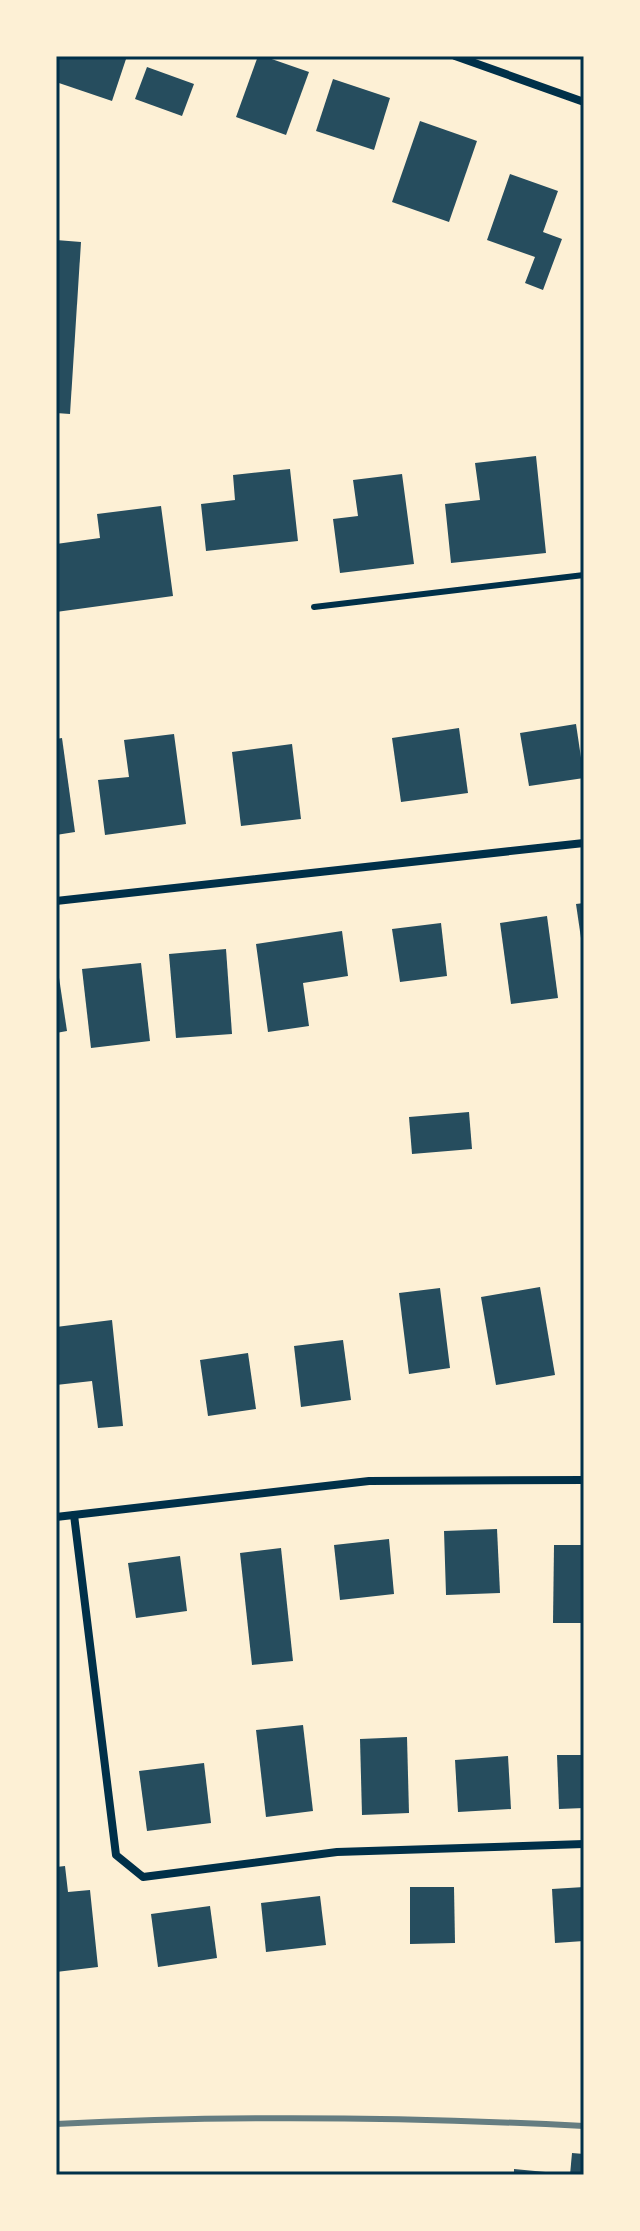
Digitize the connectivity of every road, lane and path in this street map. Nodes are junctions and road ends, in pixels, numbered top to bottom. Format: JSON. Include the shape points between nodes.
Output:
{"nodes":[{"id":1,"x":455,"y":56,"type":"edge"},
{"id":2,"x":584,"y":102,"type":"edge"},
{"id":3,"x":584,"y":575,"type":"edge"},
{"id":4,"x":314,"y":607,"type":"dead end"},
{"id":5,"x":584,"y":843,"type":"edge"},
{"id":6,"x":56,"y":901,"type":"edge"},
{"id":7,"x":584,"y":1480,"type":"edge"},
{"id":8,"x":74,"y":1515,"type":"junction"},
{"id":9,"x":56,"y":1517,"type":"edge"},
{"id":10,"x":584,"y":1844,"type":"edge"}],
"edges":[{"from":1,"to":2,"type":"street"},
{"from":3,"to":4,"type":"lane"},
{"from":5,"to":6,"type":"street"},
{"from":7,"to":8,"type":"street","via":[[369,1481]]},
{"from":8,"to":9,"type":"street"},
{"from":8,"to":10,"type":"street","via":[[116,1855],[143,1877],[337,1852]]}]}
